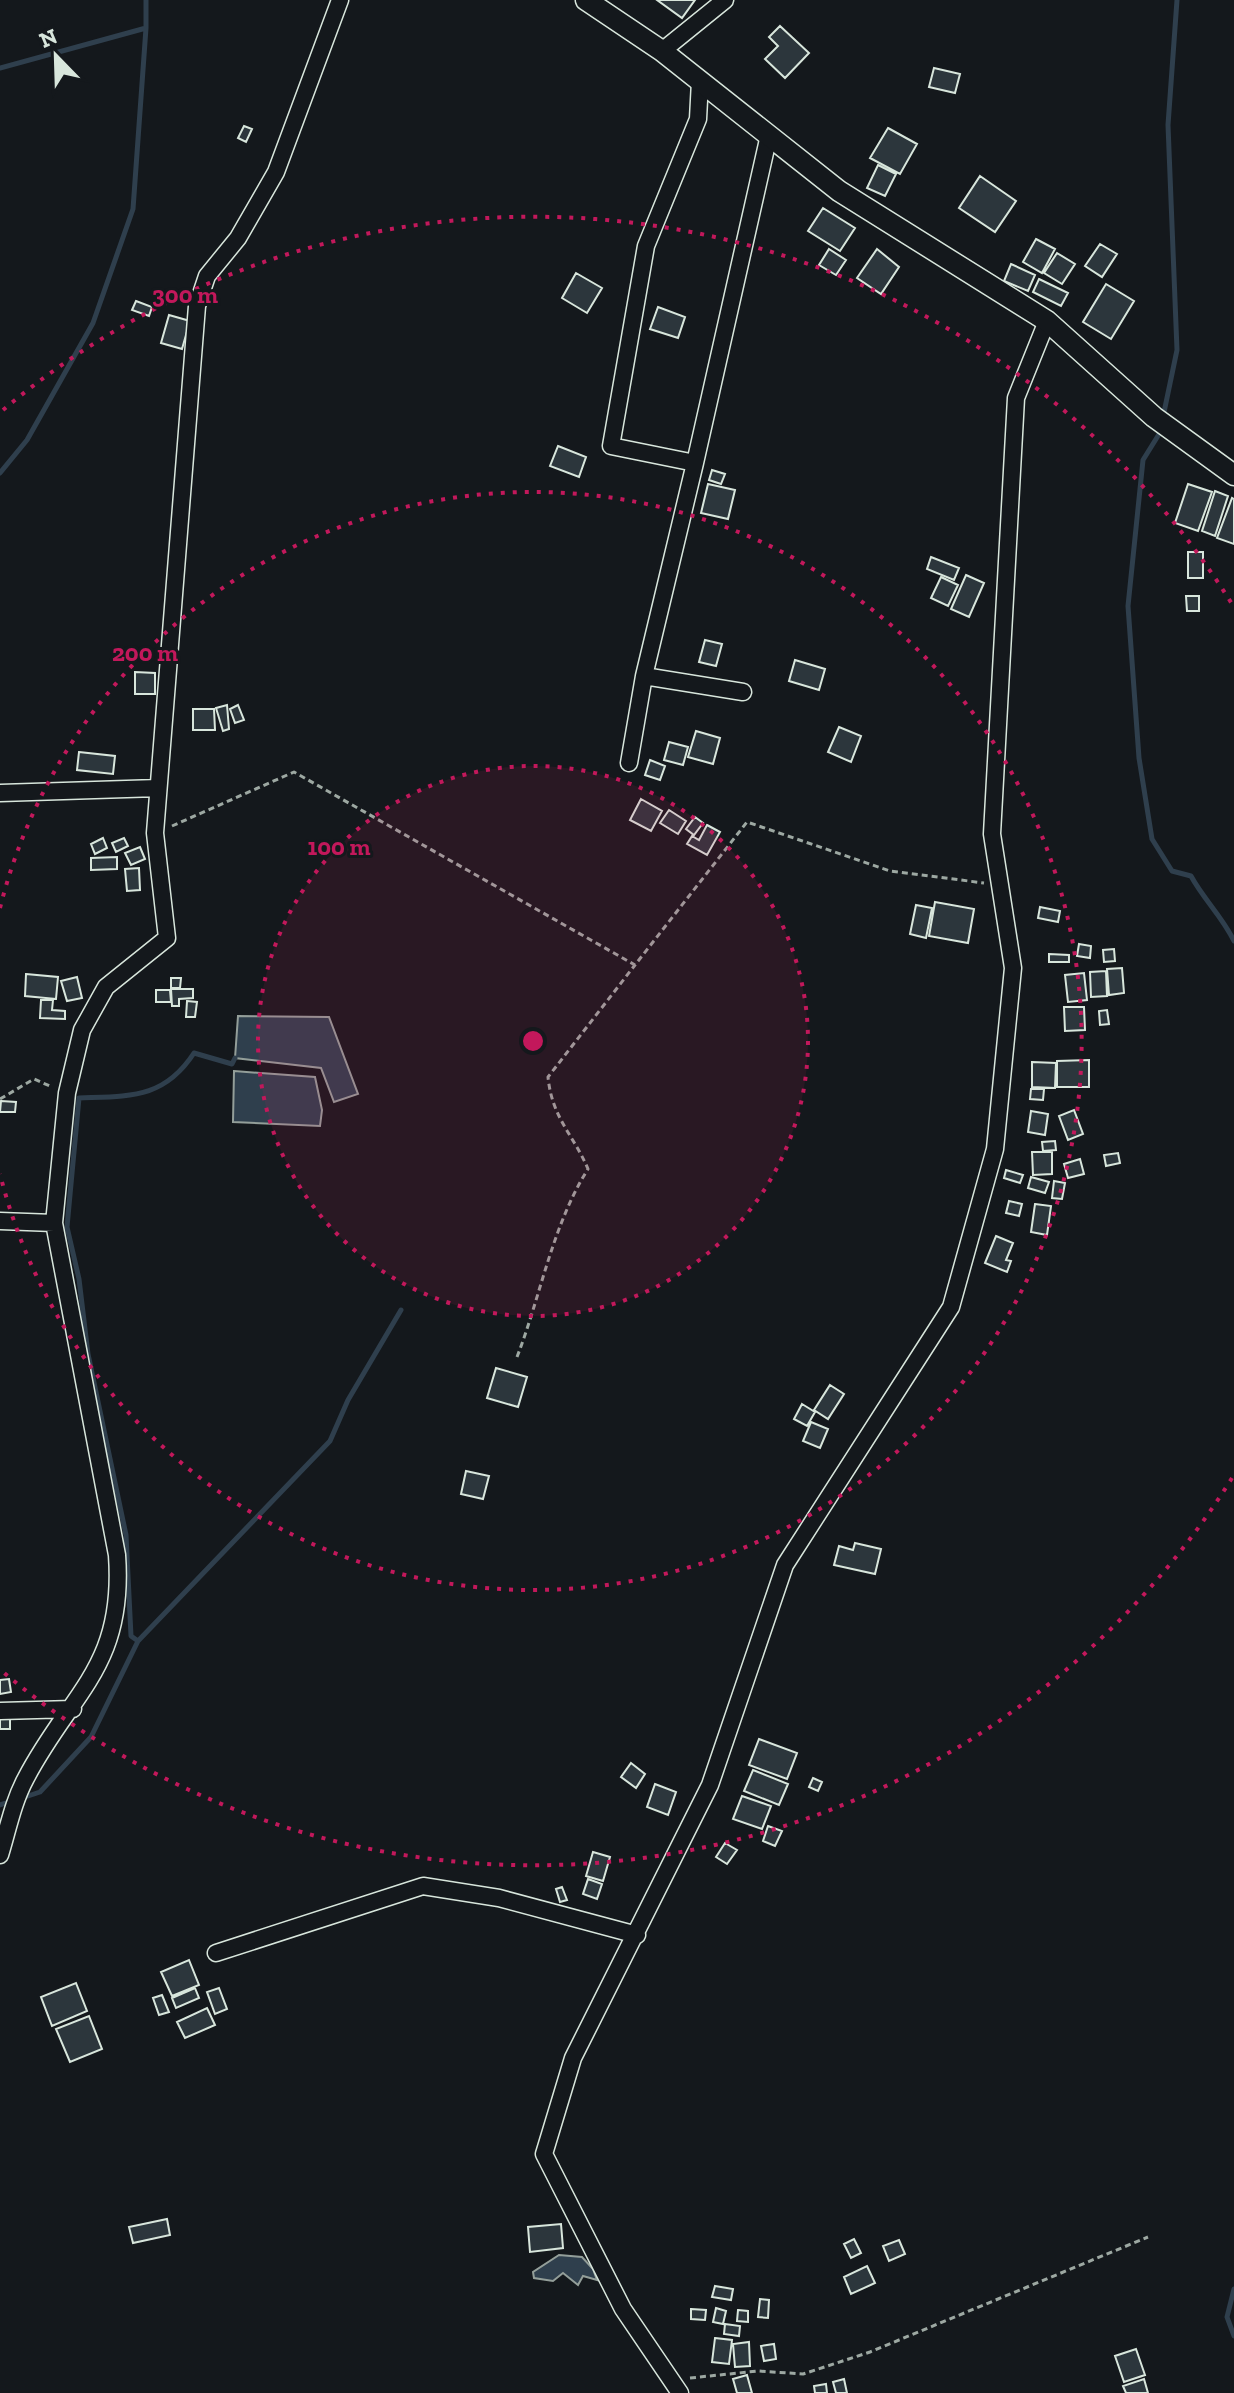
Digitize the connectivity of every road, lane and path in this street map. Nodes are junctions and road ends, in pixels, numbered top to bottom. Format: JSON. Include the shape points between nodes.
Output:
{"nodes":[{"id":1,"x":340,"y":0,"type":"edge"},
{"id":2,"x":586,"y":0,"type":"edge"},
{"id":3,"x":725,"y":0,"type":"edge"},
{"id":4,"x":662,"y":51,"type":"junction"},
{"id":5,"x":700,"y":81,"type":"junction"},
{"id":6,"x":769,"y":135,"type":"junction"},
{"id":7,"x":1047,"y":321,"type":"junction"},
{"id":8,"x":695,"y":463,"type":"junction"},
{"id":9,"x":1234,"y":475,"type":"edge"},
{"id":10,"x":644,"y":676,"type":"junction"},
{"id":11,"x":743,"y":692,"type":"dead end"},
{"id":12,"x":629,"y":763,"type":"dead end"},
{"id":13,"x":158,"y":788,"type":"junction"},
{"id":14,"x":0,"y":793,"type":"edge"},
{"id":15,"x":155,"y":833,"type":"junction"},
{"id":16,"x":1000,"y":885,"type":"junction"},
{"id":17,"x":635,"y":965,"type":"junction"},
{"id":18,"x":67,"y":1093,"type":"junction"},
{"id":19,"x":0,"y":1099,"type":"edge"},
{"id":20,"x":0,"y":1221,"type":"edge"},
{"id":21,"x":54,"y":1223,"type":"junction"},
{"id":22,"x":517,"y":1357,"type":"dead end"},
{"id":23,"x":73,"y":1709,"type":"junction"},
{"id":24,"x":0,"y":1711,"type":"edge"},
{"id":25,"x":0,"y":1855,"type":"edge"},
{"id":26,"x":637,"y":1935,"type":"junction"},
{"id":27,"x":216,"y":1953,"type":"dead end"},
{"id":28,"x":1148,"y":2237,"type":"dead end"},
{"id":29,"x":675,"y":2386,"type":"edge"}],
"edges":[{"from":1,"to":13,"type":"street","via":[[276,172],[238,238],[207,276],[197,306]]},
{"from":2,"to":4,"type":"street"},
{"from":3,"to":4,"type":"street"},
{"from":4,"to":5,"type":"street"},
{"from":5,"to":6,"type":"street"},
{"from":5,"to":8,"type":"street","via":[[698,119],[646,246],[611,446]]},
{"from":6,"to":7,"type":"street","via":[[839,191]]},
{"from":6,"to":8,"type":"street"},
{"from":7,"to":9,"type":"street","via":[[1154,417]]},
{"from":7,"to":16,"type":"street","via":[[1016,398],[992,834]]},
{"from":8,"to":10,"type":"street"},
{"from":10,"to":11,"type":"street"},
{"from":10,"to":12,"type":"street"},
{"from":13,"to":14,"type":"street"},
{"from":13,"to":15,"type":"street"},
{"from":15,"to":17,"type":"path","via":[[294,772]]},
{"from":15,"to":18,"type":"street","via":[[167,938],[106,987],[82,1030]]},
{"from":16,"to":17,"type":"path","via":[[890,871],[747,822]]},
{"from":16,"to":26,"type":"street","via":[[1013,968],[995,1149],[951,1307],[785,1565],[710,1785]]},
{"from":17,"to":22,"type":"path","via":[[548,1077],[550,1100],[562,1129],[588,1169],[556,1235]]},
{"from":18,"to":19,"type":"path","via":[[34,1079]]},
{"from":18,"to":21,"type":"street"},
{"from":20,"to":21,"type":"street"},
{"from":21,"to":23,"type":"street","via":[[119,1585],[111,1632],[95,1675]]},
{"from":23,"to":24,"type":"street"},
{"from":23,"to":25,"type":"street","via":[[27,1775]]},
{"from":26,"to":27,"type":"street","via":[[499,1898],[423,1886]]},
{"from":26,"to":29,"type":"street","via":[[573,2058],[544,2154],[623,2309]]},
{"from":28,"to":29,"type":"path","via":[[870,2352],[803,2374],[758,2371]]}]}
